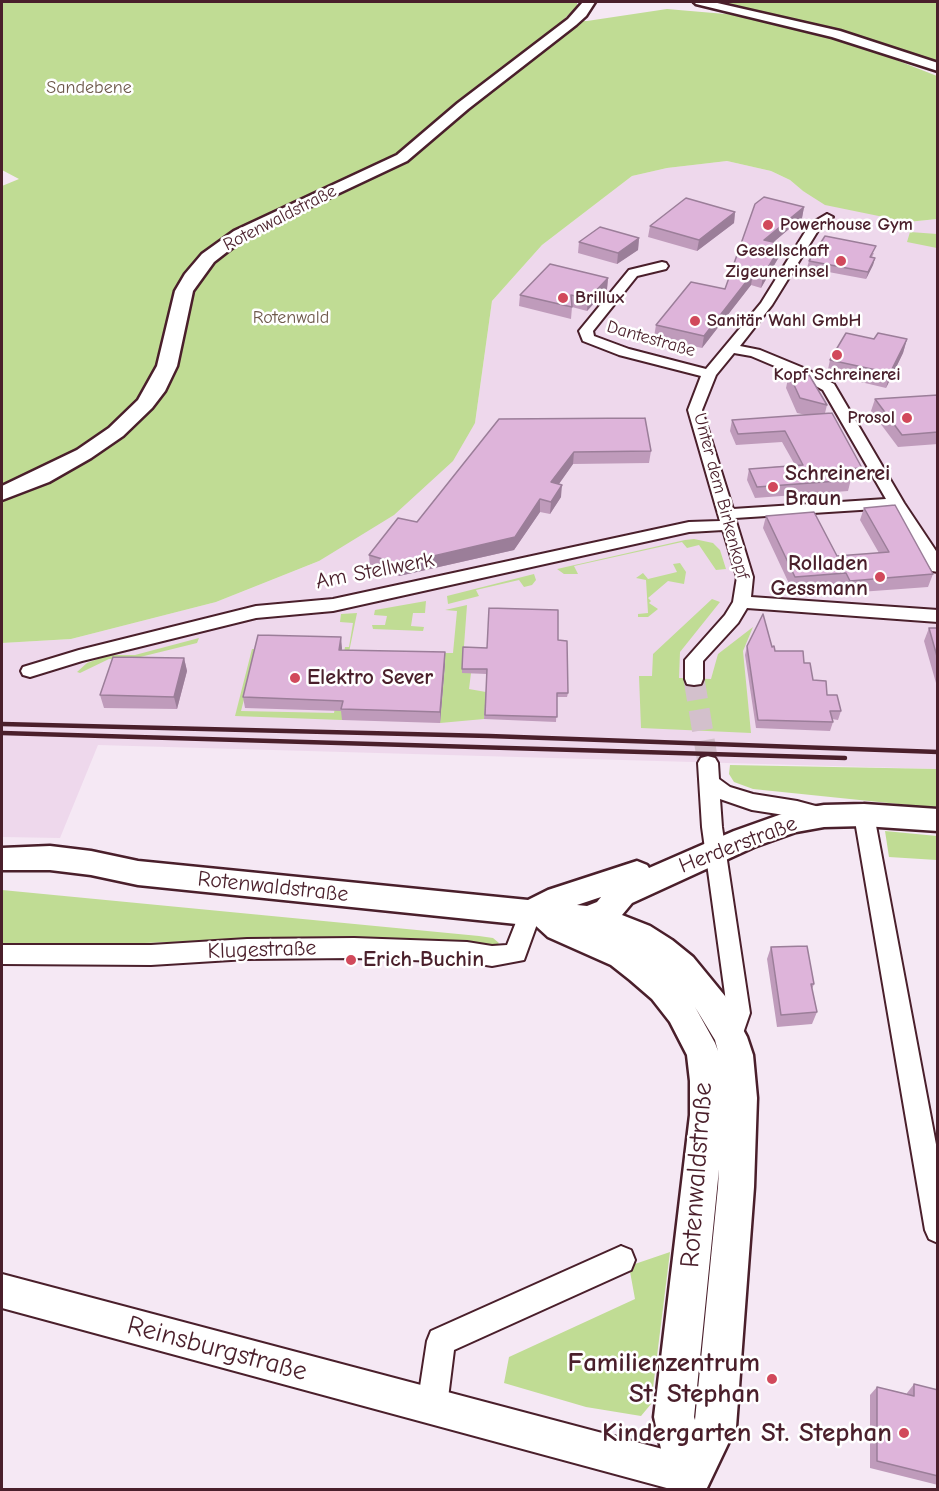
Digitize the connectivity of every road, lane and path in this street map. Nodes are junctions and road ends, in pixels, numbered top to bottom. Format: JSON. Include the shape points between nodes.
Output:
{"nodes":[{"id":1,"x":589,"y":2,"type":"edge"},
{"id":2,"x":700,"y":2,"type":"edge"},
{"id":3,"x":938,"y":68,"type":"edge"},
{"id":4,"x":827,"y":217,"type":"dead end"},
{"id":5,"x":662,"y":266,"type":"dead end"},
{"id":6,"x":732,"y":348,"type":"junction"},
{"id":7,"x":709,"y":374,"type":"junction"},
{"id":8,"x":2,"y":494,"type":"edge"},
{"id":9,"x":896,"y":503,"type":"junction"},
{"id":10,"x":728,"y":520,"type":"junction"},
{"id":11,"x":938,"y":567,"type":"edge"},
{"id":12,"x":742,"y":602,"type":"junction"},
{"id":13,"x":938,"y":616,"type":"edge"},
{"id":14,"x":30,"y":671,"type":"dead end"},
{"id":15,"x":694,"y":679,"type":"tunnel mouth"},
{"id":16,"x":708,"y":764,"type":"tunnel mouth"},
{"id":17,"x":711,"y":784,"type":"junction"},
{"id":18,"x":864,"y":815,"type":"junction"},
{"id":19,"x":824,"y":816,"type":"junction"},
{"id":20,"x":938,"y":820,"type":"edge"},
{"id":21,"x":716,"y":852,"type":"junction"},
{"id":22,"x":2,"y":859,"type":"edge"},
{"id":23,"x":671,"y":870,"type":"junction"},
{"id":24,"x":537,"y":915,"type":"junction"},
{"id":25,"x":602,"y":918,"type":"junction"},
{"id":26,"x":2,"y":955,"type":"edge"},
{"id":27,"x":622,"y":956,"type":"junction"},
{"id":28,"x":731,"y":1037,"type":"junction"},
{"id":29,"x":698,"y":1183,"type":"junction"},
{"id":30,"x":736,"y":1187,"type":"junction"},
{"id":31,"x":938,"y":1230,"type":"edge"},
{"id":32,"x":621,"y":1260,"type":"dead end"},
{"id":33,"x":2,"y":1291,"type":"edge"},
{"id":34,"x":432,"y":1406,"type":"junction"},
{"id":35,"x":688,"y":1482,"type":"edge"}],
"edges":[{"from":1,"to":8,"type":"main road","name":"Rotenwaldstraße","via":[[572,22],[402,158],[240,234],[208,258],[184,291],[167,366],[145,404],[116,432],[84,454]]},
{"from":2,"to":3,"type":"main road","via":[[846,37]]},
{"from":4,"to":6,"type":"street","name":"Unter dem Birkenkopf","via":[[814,227],[766,305]]},
{"from":5,"to":7,"type":"street","name":"Dantestraße","via":[[633,273],[586,331],[588,338],[624,352]]},
{"from":6,"to":7,"type":"street","name":"Unter dem Birkenkopf"},
{"from":6,"to":9,"type":"street","via":[[774,361],[829,387]]},
{"from":7,"to":10,"type":"street","name":"Unter dem Birkenkopf","via":[[695,410]]},
{"from":9,"to":10,"type":"street","name":"Am Stellwerk"},
{"from":9,"to":11,"type":"street"},
{"from":10,"to":12,"type":"street","name":"Unter dem Birkenkopf","via":[[745,577]]},
{"from":10,"to":14,"type":"street","name":"Am Stellwerk","via":[[333,604],[256,612]]},
{"from":12,"to":13,"type":"street","name":"Unter dem Birkenkopf"},
{"from":12,"to":15,"type":"street","name":"Unter dem Birkenkopf","via":[[732,619],[694,660]]},
{"from":16,"to":17,"type":"street"},
{"from":17,"to":19,"type":"street","via":[[752,802]]},
{"from":17,"to":21,"type":"street"},
{"from":18,"to":19,"type":"main road","name":"Herderstraße"},
{"from":18,"to":20,"type":"main road","name":"Herderstraße"},
{"from":18,"to":31,"type":"street"},
{"from":19,"to":21,"type":"main road","name":"Herderstraße","via":[[766,829]]},
{"from":21,"to":23,"type":"main road","name":"Herderstraße"},
{"from":21,"to":28,"type":"street","name":"Rotenwaldstraße","via":[[737,993],[738,1012]]},
{"from":22,"to":24,"type":"main road","name":"Rotenwaldstraße","via":[[50,858],[138,873]]},
{"from":23,"to":24,"type":"main road","via":[[634,873],[559,899]]},
{"from":23,"to":25,"type":"main road","name":"Herderstraße","via":[[621,894]]},
{"from":24,"to":25,"type":"main road","name":"Rotenwaldstraße"},
{"from":24,"to":26,"type":"street","name":"Klugestraße","via":[[520,936],[516,953],[492,956],[354,948]]},
{"from":24,"to":27,"type":"main road","name":"Rotenwaldstraße"},
{"from":25,"to":27,"type":"main road"},
{"from":25,"to":28,"type":"main road","name":"Rotenwaldstraße","via":[[639,935],[681,967],[714,1006]]},
{"from":27,"to":29,"type":"main road","name":"Rotenwaldstraße","via":[[663,989],[681,1012],[703,1054],[706,1116]]},
{"from":28,"to":30,"type":"main road","name":"Rotenwaldstraße","via":[[740,1098]]},
{"from":29,"to":30,"type":"main road","via":[[721,1199]]},
{"from":29,"to":35,"type":"main road","name":"Rotenwaldstraße","via":[[674,1418]]},
{"from":30,"to":35,"type":"main road","name":"Rotenwaldstraße","via":[[715,1427]]},
{"from":32,"to":34,"type":"street","via":[[441,1341]]},
{"from":33,"to":34,"type":"street","name":"Reinsburgstraße"},
{"from":34,"to":35,"type":"street","name":"Reinsburgstraße"}]}
